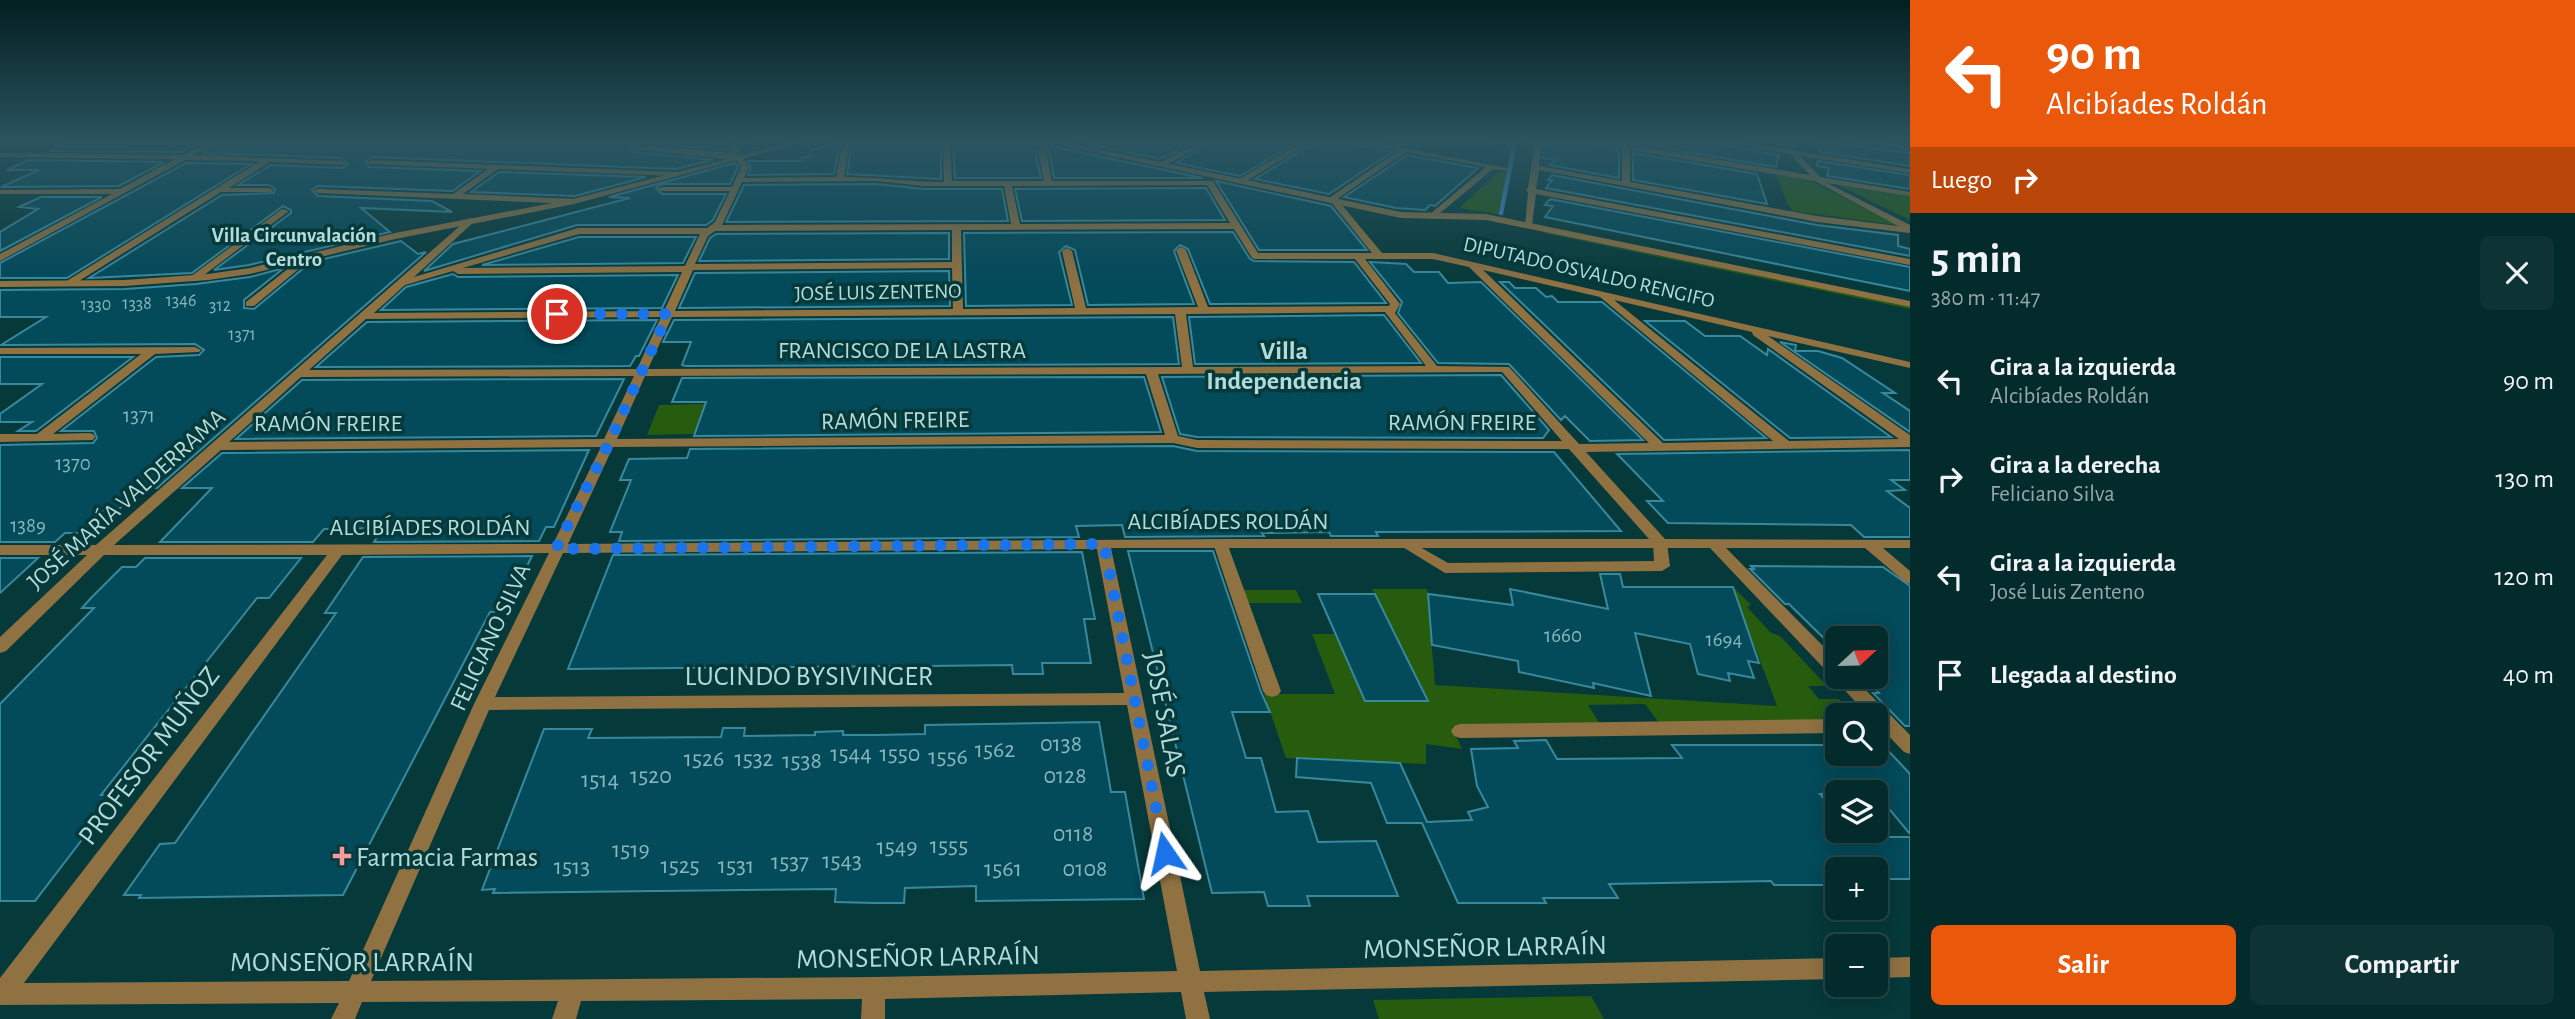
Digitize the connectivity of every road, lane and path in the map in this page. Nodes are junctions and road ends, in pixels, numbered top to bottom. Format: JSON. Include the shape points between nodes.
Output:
{"nodes":[{"id":1,"x":123,"y":190,"type":"edge"},
{"id":2,"x":219,"y":190,"type":"joint"},
{"id":3,"x":269,"y":190,"type":"dead end"},
{"id":4,"x":464,"y":190,"type":"edge"},
{"id":5,"x":617,"y":190,"type":"edge"},
{"id":6,"x":734,"y":190,"type":"edge"},
{"id":7,"x":1009,"y":190,"type":"edge"},
{"id":8,"x":1214,"y":190,"type":"edge"},
{"id":9,"x":1279,"y":190,"type":"edge"},
{"id":10,"x":1348,"y":190,"type":"edge"},
{"id":11,"x":1464,"y":190,"type":"edge"},
{"id":12,"x":1530,"y":190,"type":"joint"},
{"id":13,"x":1661,"y":190,"type":"edge"},
{"id":14,"x":1837,"y":190,"type":"edge"},
{"id":15,"x":1885,"y":190,"type":"edge"},
{"id":16,"x":120,"y":191,"type":"junction"},
{"id":17,"x":318,"y":191,"type":"dead end"},
{"id":18,"x":0,"y":192,"type":"edge"},
{"id":19,"x":24,"y":192,"type":"junction"},
{"id":20,"x":1910,"y":194,"type":"edge"},
{"id":21,"x":455,"y":196,"type":"junction"},
{"id":22,"x":574,"y":201,"type":"junction"},
{"id":23,"x":1332,"y":201,"type":"junction"},
{"id":24,"x":0,"y":204,"type":"edge"},
{"id":25,"x":285,"y":211,"type":"dead end"},
{"id":26,"x":1433,"y":216,"type":"junction"},
{"id":27,"x":472,"y":220,"type":"junction"},
{"id":28,"x":1528,"y":225,"type":"junction"},
{"id":29,"x":1016,"y":226,"type":"junction"},
{"id":30,"x":1236,"y":226,"type":"junction"},
{"id":31,"x":956,"y":227,"type":"junction"},
{"id":32,"x":1910,"y":229,"type":"edge"},
{"id":33,"x":709,"y":230,"type":"junction"},
{"id":34,"x":1181,"y":250,"type":"dead end"},
{"id":35,"x":1067,"y":251,"type":"dead end"},
{"id":36,"x":1358,"y":256,"type":"junction"},
{"id":37,"x":1379,"y":256,"type":"junction"},
{"id":38,"x":0,"y":258,"type":"edge"},
{"id":39,"x":307,"y":258,"type":"junction"},
{"id":40,"x":1910,"y":262,"type":"edge"},
{"id":41,"x":957,"y":265,"type":"junction"},
{"id":42,"x":1472,"y":265,"type":"junction"},
{"id":43,"x":689,"y":268,"type":"junction"},
{"id":44,"x":441,"y":271,"type":"junction"},
{"id":45,"x":193,"y":279,"type":"junction"},
{"id":46,"x":401,"y":283,"type":"junction"},
{"id":47,"x":0,"y":284,"type":"edge"},
{"id":48,"x":68,"y":284,"type":"junction"},
{"id":49,"x":1601,"y":295,"type":"junction"},
{"id":50,"x":250,"y":304,"type":"dead end"},
{"id":51,"x":1910,"y":304,"type":"edge"},
{"id":52,"x":1393,"y":309,"type":"junction"},
{"id":53,"x":958,"y":310,"type":"junction"},
{"id":54,"x":1081,"y":310,"type":"junction"},
{"id":55,"x":1180,"y":310,"type":"junction"},
{"id":56,"x":1204,"y":310,"type":"junction"},
{"id":57,"x":1910,"y":312,"type":"edge"},
{"id":58,"x":668,"y":314,"type":"junction"},
{"id":59,"x":364,"y":316,"type":"junction"},
{"id":60,"x":1752,"y":329,"type":"junction"},
{"id":61,"x":153,"y":350,"type":"junction"},
{"id":62,"x":195,"y":350,"type":"dead end"},
{"id":63,"x":0,"y":351,"type":"edge"},
{"id":64,"x":1907,"y":366,"type":"edge"},
{"id":65,"x":1434,"y":369,"type":"junction"},
{"id":66,"x":1151,"y":370,"type":"junction"},
{"id":67,"x":1188,"y":370,"type":"junction"},
{"id":68,"x":641,"y":372,"type":"junction"},
{"id":69,"x":298,"y":374,"type":"junction"},
{"id":70,"x":41,"y":437,"type":"junction"},
{"id":71,"x":89,"y":437,"type":"dead end"},
{"id":72,"x":0,"y":438,"type":"edge"},
{"id":73,"x":1173,"y":439,"type":"junction"},
{"id":74,"x":1910,"y":442,"type":"edge"},
{"id":75,"x":608,"y":445,"type":"junction"},
{"id":76,"x":1786,"y":445,"type":"junction"},
{"id":77,"x":218,"y":446,"type":"junction"},
{"id":78,"x":1574,"y":446,"type":"junction"},
{"id":79,"x":1660,"y":447,"type":"junction"},
{"id":80,"x":1220,"y":543,"type":"junction"},
{"id":81,"x":1406,"y":543,"type":"junction"},
{"id":82,"x":1660,"y":543,"type":"junction"},
{"id":83,"x":1104,"y":544,"type":"junction"},
{"id":84,"x":1713,"y":544,"type":"junction"},
{"id":85,"x":1869,"y":544,"type":"junction"},
{"id":86,"x":1910,"y":544,"type":"edge"},
{"id":87,"x":101,"y":549,"type":"junction"},
{"id":88,"x":556,"y":549,"type":"junction"},
{"id":89,"x":0,"y":550,"type":"edge"},
{"id":90,"x":338,"y":550,"type":"junction"},
{"id":91,"x":1910,"y":579,"type":"edge"},
{"id":92,"x":0,"y":647,"type":"edge"},
{"id":93,"x":1825,"y":659,"type":"edge"},
{"id":94,"x":1272,"y":691,"type":"dead end"},
{"id":95,"x":1135,"y":699,"type":"junction"},
{"id":96,"x":483,"y":704,"type":"junction"},
{"id":97,"x":1825,"y":726,"type":"edge"},
{"id":98,"x":1888,"y":730,"type":"edge"},
{"id":99,"x":1460,"y":731,"type":"dead end"},
{"id":100,"x":1910,"y":747,"type":"edge"},
{"id":101,"x":1910,"y":967,"type":"edge"},
{"id":102,"x":1825,"y":968,"type":"edge"},
{"id":103,"x":1888,"y":968,"type":"edge"},
{"id":104,"x":1191,"y":982,"type":"junction"},
{"id":105,"x":874,"y":988,"type":"junction"},
{"id":106,"x":573,"y":989,"type":"junction"},
{"id":107,"x":357,"y":990,"type":"junction"},
{"id":108,"x":1,"y":994,"type":"edge"},
{"id":109,"x":343,"y":1019,"type":"edge"},
{"id":110,"x":565,"y":1019,"type":"edge"},
{"id":111,"x":873,"y":1019,"type":"edge"},
{"id":112,"x":1198,"y":1019,"type":"edge"}],
"edges":[{"from":1,"to":16,"type":"street"},
{"from":2,"to":3,"type":"street"},
{"from":2,"to":48,"type":"street"},
{"from":4,"to":21,"type":"street"},
{"from":5,"to":22,"type":"street"},
{"from":6,"to":33,"type":"street","name":"FELICIANO SILVA","via":[[719,223]]},
{"from":7,"to":29,"type":"street"},
{"from":8,"to":30,"type":"street"},
{"from":9,"to":23,"type":"street"},
{"from":10,"to":23,"type":"street"},
{"from":11,"to":26,"type":"street"},
{"from":12,"to":28,"type":"street"},
{"from":12,"to":40,"type":"street"},
{"from":13,"to":32,"type":"street","via":[[1817,219]]},
{"from":14,"to":32,"type":"street"},
{"from":15,"to":20,"type":"street"},
{"from":16,"to":19,"type":"street"},
{"from":16,"to":38,"type":"street"},
{"from":17,"to":21,"type":"street"},
{"from":18,"to":19,"type":"street"},
{"from":19,"to":24,"type":"street"},
{"from":21,"to":22,"type":"street"},
{"from":22,"to":27,"type":"street"},
{"from":23,"to":26,"type":"street","via":[[1401,215]]},
{"from":23,"to":37,"type":"street"},
{"from":25,"to":45,"type":"street"},
{"from":26,"to":28,"type":"street","via":[[1476,216]]},
{"from":27,"to":39,"type":"street"},
{"from":27,"to":46,"type":"street","name":"JOSÉ MARÍA VALDERRAMA"},
{"from":28,"to":51,"type":"street"},
{"from":28,"to":57,"type":"street","via":[[1548,236]]},
{"from":29,"to":30,"type":"street"},
{"from":29,"to":31,"type":"street"},
{"from":30,"to":36,"type":"street","name":"DIPUTADO OSVALDO RENGIFO","via":[[1255,256]]},
{"from":31,"to":33,"type":"street"},
{"from":31,"to":41,"type":"street"},
{"from":33,"to":43,"type":"street","name":"FELICIANO SILVA"},
{"from":33,"to":44,"type":"street","via":[[578,231]]},
{"from":34,"to":56,"type":"street"},
{"from":35,"to":54,"type":"street"},
{"from":36,"to":37,"type":"street","name":"DIPUTADO OSVALDO RENGIFO"},
{"from":36,"to":52,"type":"street","via":[[1395,304]]},
{"from":37,"to":42,"type":"street","name":"DIPUTADO OSVALDO RENGIFO","via":[[1433,256]]},
{"from":39,"to":45,"type":"street"},
{"from":39,"to":50,"type":"street"},
{"from":41,"to":43,"type":"street"},
{"from":41,"to":53,"type":"street"},
{"from":42,"to":49,"type":"street","name":"DIPUTADO OSVALDO RENGIFO"},
{"from":42,"to":79,"type":"street"},
{"from":43,"to":44,"type":"street"},
{"from":43,"to":58,"type":"street","name":"FELICIANO SILVA"},
{"from":44,"to":46,"type":"street"},
{"from":45,"to":48,"type":"street"},
{"from":46,"to":59,"type":"street","name":"JOSÉ MARÍA VALDERRAMA"},
{"from":47,"to":48,"type":"street"},
{"from":49,"to":60,"type":"street","name":"DIPUTADO OSVALDO RENGIFO"},
{"from":49,"to":76,"type":"street"},
{"from":52,"to":56,"type":"street","name":"JOSÉ LUIS ZENTENO"},
{"from":52,"to":65,"type":"street","via":[[1390,313]]},
{"from":53,"to":54,"type":"street","name":"JOSÉ LUIS ZENTENO"},
{"from":53,"to":58,"type":"street","name":"JOSÉ LUIS ZENTENO"},
{"from":54,"to":55,"type":"street","name":"JOSÉ LUIS ZENTENO"},
{"from":55,"to":56,"type":"street","name":"JOSÉ LUIS ZENTENO"},
{"from":55,"to":67,"type":"street"},
{"from":58,"to":59,"type":"street","name":"JOSÉ LUIS ZENTENO"},
{"from":58,"to":68,"type":"street","name":"FELICIANO SILVA"},
{"from":59,"to":69,"type":"street","name":"JOSÉ MARÍA VALDERRAMA"},
{"from":60,"to":64,"type":"street","name":"DIPUTADO OSVALDO RENGIFO"},
{"from":60,"to":74,"type":"street"},
{"from":61,"to":62,"type":"street"},
{"from":61,"to":63,"type":"street"},
{"from":61,"to":70,"type":"street"},
{"from":65,"to":67,"type":"street","name":"FRANCISCO DE LA LASTRA"},
{"from":65,"to":78,"type":"street","name":"FRANCISCO DE LA LASTRA","via":[[1505,369]]},
{"from":66,"to":67,"type":"street","name":"FRANCISCO DE LA LASTRA"},
{"from":66,"to":68,"type":"street","name":"FRANCISCO DE LA LASTRA"},
{"from":66,"to":73,"type":"street"},
{"from":68,"to":69,"type":"street","name":"FRANCISCO DE LA LASTRA"},
{"from":68,"to":75,"type":"street","name":"FELICIANO SILVA"},
{"from":69,"to":77,"type":"street","name":"JOSÉ MARÍA VALDERRAMA"},
{"from":70,"to":71,"type":"street"},
{"from":70,"to":72,"type":"street"},
{"from":73,"to":75,"type":"street","name":"RAMÓN FREIRE"},
{"from":73,"to":78,"type":"street","name":"RAMÓN FREIRE","via":[[1197,444]]},
{"from":74,"to":76,"type":"street","name":"RAMÓN FREIRE"},
{"from":75,"to":77,"type":"street","name":"RAMÓN FREIRE"},
{"from":75,"to":88,"type":"street","name":"FELICIANO SILVA"},
{"from":76,"to":79,"type":"street","name":"RAMÓN FREIRE"},
{"from":77,"to":87,"type":"street","name":"JOSÉ MARÍA VALDERRAMA"},
{"from":78,"to":79,"type":"street","name":"RAMÓN FREIRE"},
{"from":78,"to":82,"type":"street"},
{"from":80,"to":81,"type":"street","name":"ALCIBÍADES ROLDÁN"},
{"from":80,"to":83,"type":"street","name":"ALCIBÍADES ROLDÁN"},
{"from":80,"to":94,"type":"street","via":[[1254,629]]},
{"from":81,"to":82,"type":"street","name":"ALCIBÍADES ROLDÁN"},
{"from":81,"to":82,"type":"street","via":[[1445,568],[1662,566]]},
{"from":82,"to":84,"type":"street","name":"ALCIBÍADES ROLDÁN"},
{"from":83,"to":88,"type":"street","name":"ALCIBÍADES ROLDÁN"},
{"from":83,"to":95,"type":"street","name":"JOSÉ SALAS"},
{"from":84,"to":85,"type":"street","name":"ALCIBÍADES ROLDÁN"},
{"from":84,"to":93,"type":"street"},
{"from":85,"to":86,"type":"street","name":"ALCIBÍADES ROLDÁN"},
{"from":85,"to":91,"type":"street"},
{"from":87,"to":89,"type":"street","name":"ALCIBÍADES ROLDÁN"},
{"from":87,"to":90,"type":"street","name":"ALCIBÍADES ROLDÁN"},
{"from":87,"to":92,"type":"street","name":"JOSÉ MARÍA VALDERRAMA"},
{"from":88,"to":90,"type":"street","name":"ALCIBÍADES ROLDÁN"},
{"from":88,"to":96,"type":"street","name":"FELICIANO SILVA"},
{"from":90,"to":108,"type":"street","name":"PROFESOR MUÑOZ"},
{"from":95,"to":96,"type":"street","name":"LUCINDO BYSIVINGER"},
{"from":95,"to":104,"type":"street","name":"JOSÉ SALAS"},
{"from":96,"to":107,"type":"street","name":"FELICIANO SILVA"},
{"from":97,"to":99,"type":"street"},
{"from":98,"to":100,"type":"street"},
{"from":101,"to":103,"type":"street"},
{"from":102,"to":104,"type":"street","name":"MONSEÑOR LARRAÍN"},
{"from":104,"to":105,"type":"street","name":"MONSEÑOR LARRAÍN"},
{"from":104,"to":112,"type":"street","name":"JOSÉ SALAS"},
{"from":105,"to":106,"type":"street","name":"MONSEÑOR LARRAÍN"},
{"from":105,"to":111,"type":"street"},
{"from":106,"to":107,"type":"street","name":"MONSEÑOR LARRAÍN"},
{"from":106,"to":110,"type":"street"},
{"from":107,"to":108,"type":"street","name":"MONSEÑOR LARRAÍN"},
{"from":107,"to":109,"type":"street","name":"FELICIANO SILVA"}]}
